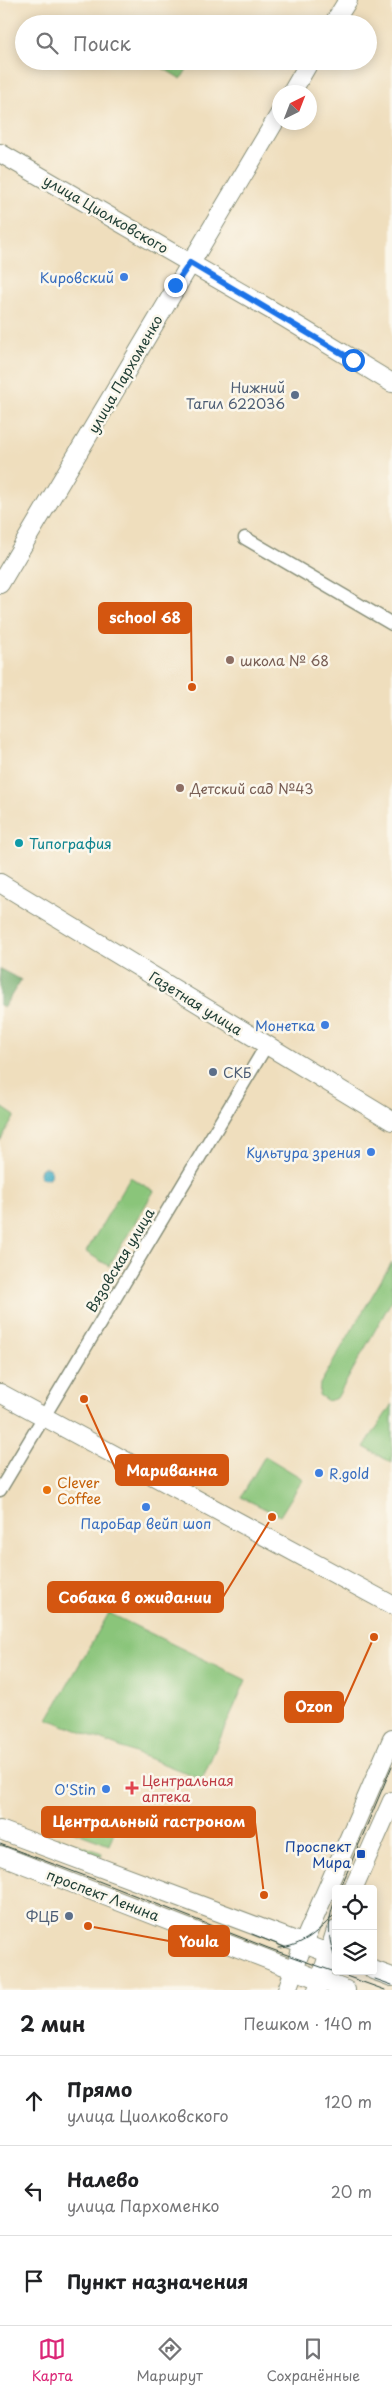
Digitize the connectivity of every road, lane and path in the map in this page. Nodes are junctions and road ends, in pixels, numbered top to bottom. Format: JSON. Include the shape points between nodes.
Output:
{"nodes":[{"id":1,"x":348,"y":0,"type":"edge"},
{"id":2,"x":339,"y":15,"type":"edge"},
{"id":3,"x":305,"y":70,"type":"edge"},
{"id":4,"x":296,"y":85,"type":"edge"},
{"id":5,"x":272,"y":126,"type":"edge"},
{"id":6,"x":0,"y":153,"type":"edge"},
{"id":7,"x":190,"y":263,"type":"junction"},
{"id":8,"x":392,"y":383,"type":"edge"},
{"id":9,"x":245,"y":538,"type":"dead end"},
{"id":10,"x":0,"y":584,"type":"edge"},
{"id":11,"x":392,"y":624,"type":"edge"},
{"id":12,"x":0,"y":883,"type":"edge"},
{"id":13,"x":266,"y":1046,"type":"junction"},
{"id":14,"x":392,"y":1121,"type":"edge"},
{"id":15,"x":0,"y":1393,"type":"edge"},
{"id":16,"x":44,"y":1417,"type":"junction"},
{"id":17,"x":0,"y":1490,"type":"edge"},
{"id":18,"x":392,"y":1605,"type":"edge"},
{"id":19,"x":392,"y":1739,"type":"edge"},
{"id":20,"x":392,"y":1801,"type":"edge"},
{"id":21,"x":0,"y":1830,"type":"edge"},
{"id":22,"x":0,"y":1855,"type":"edge"},
{"id":23,"x":355,"y":1885,"type":"edge"},
{"id":24,"x":303,"y":1944,"type":"junction"},
{"id":25,"x":332,"y":1955,"type":"edge"},
{"id":26,"x":294,"y":1971,"type":"junction"},
{"id":27,"x":377,"y":1971,"type":"edge"},
{"id":28,"x":392,"y":1977,"type":"edge"},
{"id":29,"x":318,"y":1985,"type":"edge"},
{"id":30,"x":287,"y":1990,"type":"edge"},
{"id":31,"x":346,"y":1990,"type":"edge"}],
"edges":[{"from":1,"to":2,"type":"main road"},
{"from":3,"to":4,"type":"main road"},
{"from":5,"to":7,"type":"main road","name":"улица Пархоменко"},
{"from":6,"to":7,"type":"main road","name":"улица Циолковского"},
{"from":7,"to":8,"type":"main road","name":"улица Циолковского"},
{"from":7,"to":10,"type":"main road","name":"улица Пархоменко"},
{"from":9,"to":11,"type":"street"},
{"from":12,"to":13,"type":"main road","name":"Газетная улица"},
{"from":13,"to":14,"type":"main road","name":"Газетная улица"},
{"from":13,"to":16,"type":"street","name":"Вязовская улица"},
{"from":15,"to":16,"type":"main road"},
{"from":16,"to":17,"type":"street","name":"Вязовская улица"},
{"from":16,"to":18,"type":"main road"},
{"from":19,"to":24,"type":"main road"},
{"from":20,"to":23,"type":"main road"},
{"from":21,"to":24,"type":"main road","name":"проспект Ленина"},
{"from":22,"to":26,"type":"main road","name":"проспект Ленина"},
{"from":24,"to":25,"type":"main road","name":"проспект Ленина"},
{"from":24,"to":26,"type":"main road"},
{"from":25,"to":29,"type":"main road"},
{"from":26,"to":29,"type":"main road","name":"проспект Ленина"},
{"from":26,"to":30,"type":"main road"},
{"from":27,"to":28,"type":"main road"},
{"from":29,"to":31,"type":"main road","name":"проспект Ленина"}]}
